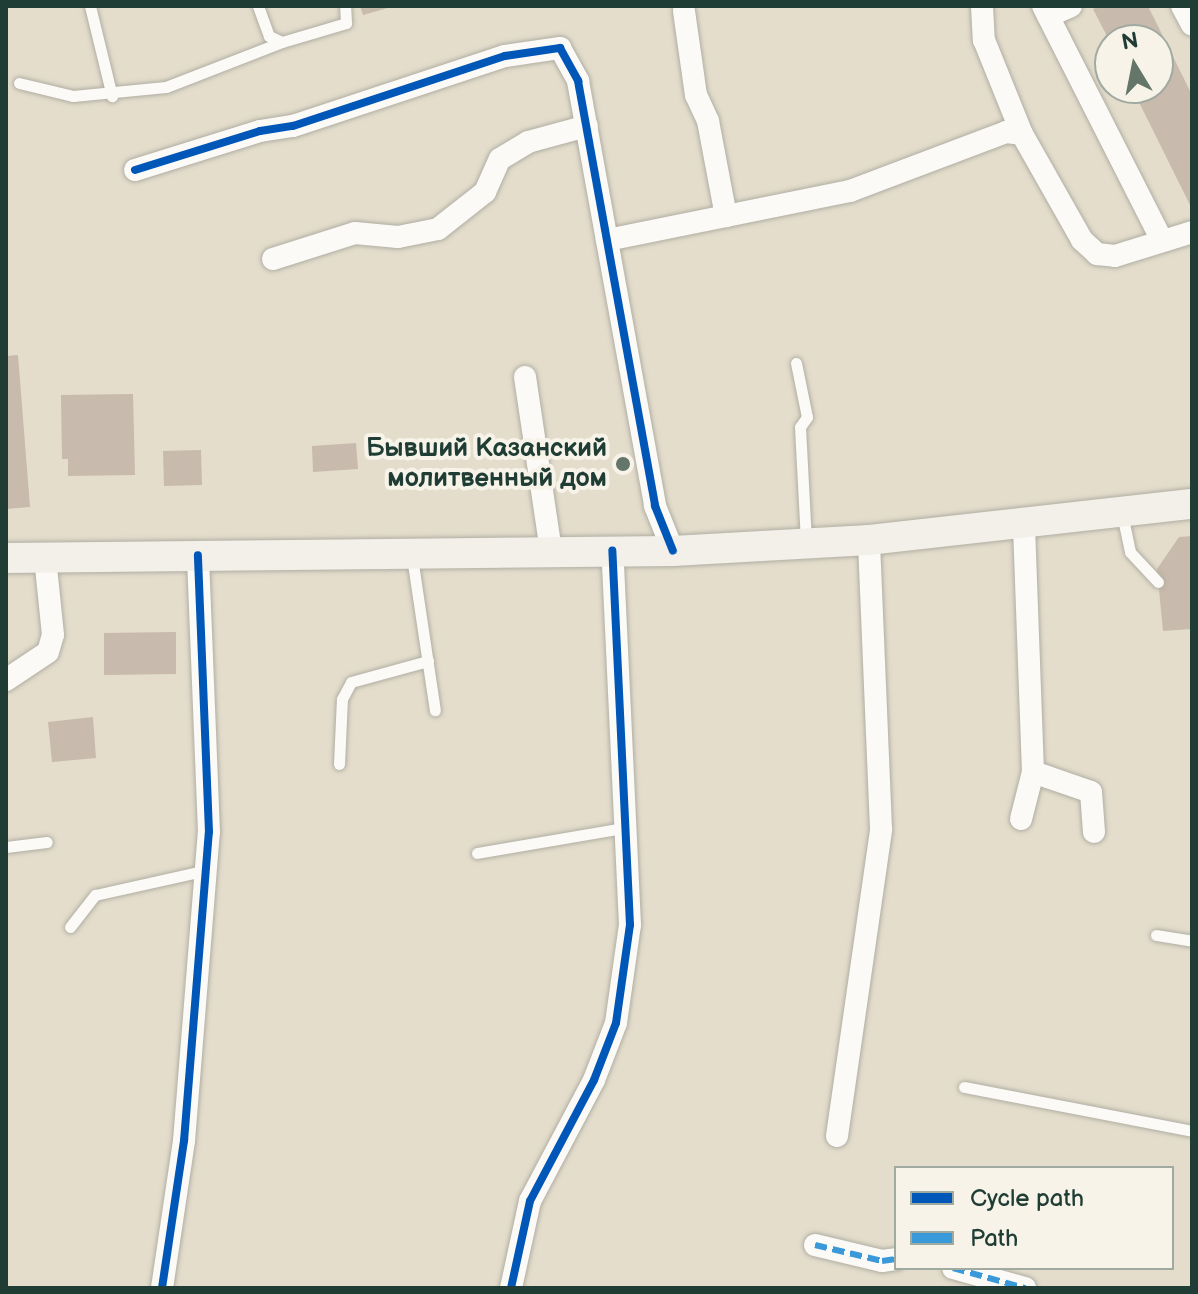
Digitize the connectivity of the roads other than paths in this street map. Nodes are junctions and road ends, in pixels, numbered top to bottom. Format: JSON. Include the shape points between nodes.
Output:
{"nodes":[{"id":1,"x":90,"y":6,"type":"edge"},
{"id":2,"x":258,"y":6,"type":"edge"},
{"id":3,"x":345,"y":6,"type":"edge"},
{"id":4,"x":982,"y":6,"type":"edge"},
{"id":5,"x":1071,"y":6,"type":"edge"},
{"id":6,"x":1182,"y":6,"type":"edge"},
{"id":7,"x":684,"y":11,"type":"dead end"},
{"id":8,"x":1045,"y":11,"type":"edge"},
{"id":9,"x":1192,"y":25,"type":"edge"},
{"id":10,"x":282,"y":42,"type":"junction"},
{"id":11,"x":19,"y":83,"type":"dead end"},
{"id":12,"x":112,"y":96,"type":"junction"},
{"id":13,"x":587,"y":126,"type":"junction"},
{"id":14,"x":1022,"y":134,"type":"junction"},
{"id":15,"x":135,"y":170,"type":"dead end"},
{"id":16,"x":726,"y":216,"type":"junction"},
{"id":17,"x":1192,"y":232,"type":"edge"},
{"id":18,"x":607,"y":240,"type":"junction"},
{"id":19,"x":1162,"y":241,"type":"junction"},
{"id":20,"x":273,"y":259,"type":"dead end"},
{"id":21,"x":796,"y":363,"type":"dead end"},
{"id":22,"x":525,"y":377,"type":"dead end"},
{"id":23,"x":1192,"y":504,"type":"edge"},
{"id":24,"x":1122,"y":513,"type":"junction"},
{"id":25,"x":1024,"y":526,"type":"junction"},
{"id":26,"x":869,"y":540,"type":"junction"},
{"id":27,"x":806,"y":543,"type":"junction"},
{"id":28,"x":612,"y":550,"type":"junction"},
{"id":29,"x":551,"y":551,"type":"junction"},
{"id":30,"x":673,"y":551,"type":"junction"},
{"id":31,"x":411,"y":553,"type":"junction"},
{"id":32,"x":198,"y":555,"type":"junction"},
{"id":33,"x":45,"y":557,"type":"junction"},
{"id":34,"x":6,"y":558,"type":"edge"},
{"id":35,"x":1158,"y":582,"type":"dead end"},
{"id":36,"x":428,"y":661,"type":"junction"},
{"id":37,"x":6,"y":680,"type":"edge"},
{"id":38,"x":435,"y":710,"type":"dead end"},
{"id":39,"x":339,"y":764,"type":"dead end"},
{"id":40,"x":1033,"y":772,"type":"junction"},
{"id":41,"x":1021,"y":819,"type":"dead end"},
{"id":42,"x":623,"y":828,"type":"junction"},
{"id":43,"x":1094,"y":832,"type":"dead end"},
{"id":44,"x":47,"y":842,"type":"dead end"},
{"id":45,"x":6,"y":847,"type":"edge"},
{"id":46,"x":477,"y":853,"type":"dead end"},
{"id":47,"x":203,"y":871,"type":"junction"},
{"id":48,"x":70,"y":927,"type":"dead end"},
{"id":49,"x":1156,"y":935,"type":"dead end"},
{"id":50,"x":1192,"y":941,"type":"edge"},
{"id":51,"x":964,"y":1087,"type":"dead end"},
{"id":52,"x":1192,"y":1131,"type":"edge"},
{"id":53,"x":837,"y":1136,"type":"dead end"},
{"id":54,"x":815,"y":1245,"type":"dead end"},
{"id":55,"x":894,"y":1259,"type":"edge"},
{"id":56,"x":960,"y":1270,"type":"edge"},
{"id":57,"x":162,"y":1288,"type":"edge"},
{"id":58,"x":511,"y":1288,"type":"edge"},
{"id":59,"x":1025,"y":1288,"type":"edge"}],
"edges":[{"from":1,"to":12,"type":"lane"},
{"from":2,"to":10,"type":"lane","via":[[269,36]]},
{"from":3,"to":10,"type":"lane","via":[[346,23]]},
{"from":4,"to":14,"type":"street","via":[[984,40]]},
{"from":5,"to":8,"type":"street"},
{"from":6,"to":9,"type":"street"},
{"from":7,"to":16,"type":"street","via":[[696,95],[708,121]]},
{"from":8,"to":19,"type":"street"},
{"from":10,"to":12,"type":"lane","via":[[166,87]]},
{"from":11,"to":12,"type":"lane","via":[[73,96]]},
{"from":13,"to":15,"type":"street","via":[[578,81],[560,48],[505,56],[293,126],[260,131]]},
{"from":13,"to":18,"type":"street"},
{"from":13,"to":20,"type":"street","via":[[528,142],[500,159],[485,192],[438,229],[398,237],[355,233]]},
{"from":14,"to":16,"type":"street","via":[[1006,132],[850,191]]},
{"from":14,"to":19,"type":"street","via":[[1082,240],[1097,254],[1115,256]]},
{"from":16,"to":18,"type":"street"},
{"from":17,"to":19,"type":"street"},
{"from":18,"to":30,"type":"street","via":[[655,506]]},
{"from":21,"to":27,"type":"lane","via":[[807,417],[800,427]]},
{"from":22,"to":29,"type":"street"},
{"from":23,"to":24,"type":"main road"},
{"from":24,"to":25,"type":"main road"},
{"from":24,"to":35,"type":"lane","via":[[1130,552]]},
{"from":25,"to":26,"type":"main road"},
{"from":25,"to":40,"type":"street"},
{"from":26,"to":27,"type":"main road"},
{"from":26,"to":53,"type":"street","via":[[881,829]]},
{"from":27,"to":30,"type":"main road"},
{"from":28,"to":29,"type":"main road"},
{"from":28,"to":30,"type":"main road"},
{"from":28,"to":42,"type":"street"},
{"from":29,"to":31,"type":"main road"},
{"from":31,"to":32,"type":"main road"},
{"from":31,"to":36,"type":"lane"},
{"from":32,"to":33,"type":"main road"},
{"from":32,"to":47,"type":"street","via":[[209,832]]},
{"from":33,"to":34,"type":"main road"},
{"from":33,"to":37,"type":"street","via":[[53,635],[48,652]]},
{"from":36,"to":38,"type":"lane"},
{"from":36,"to":39,"type":"lane","via":[[351,682],[342,699]]},
{"from":40,"to":41,"type":"street"},
{"from":40,"to":43,"type":"street","via":[[1091,792]]},
{"from":42,"to":46,"type":"lane"},
{"from":42,"to":58,"type":"street","via":[[630,925],[616,1023],[594,1080],[530,1201]]},
{"from":44,"to":45,"type":"lane"},
{"from":47,"to":48,"type":"lane","via":[[104,891]]},
{"from":47,"to":57,"type":"street","via":[[184,1141]]},
{"from":49,"to":50,"type":"lane"},
{"from":51,"to":52,"type":"lane"},
{"from":54,"to":55,"type":"street"},
{"from":56,"to":59,"type":"street"}]}
